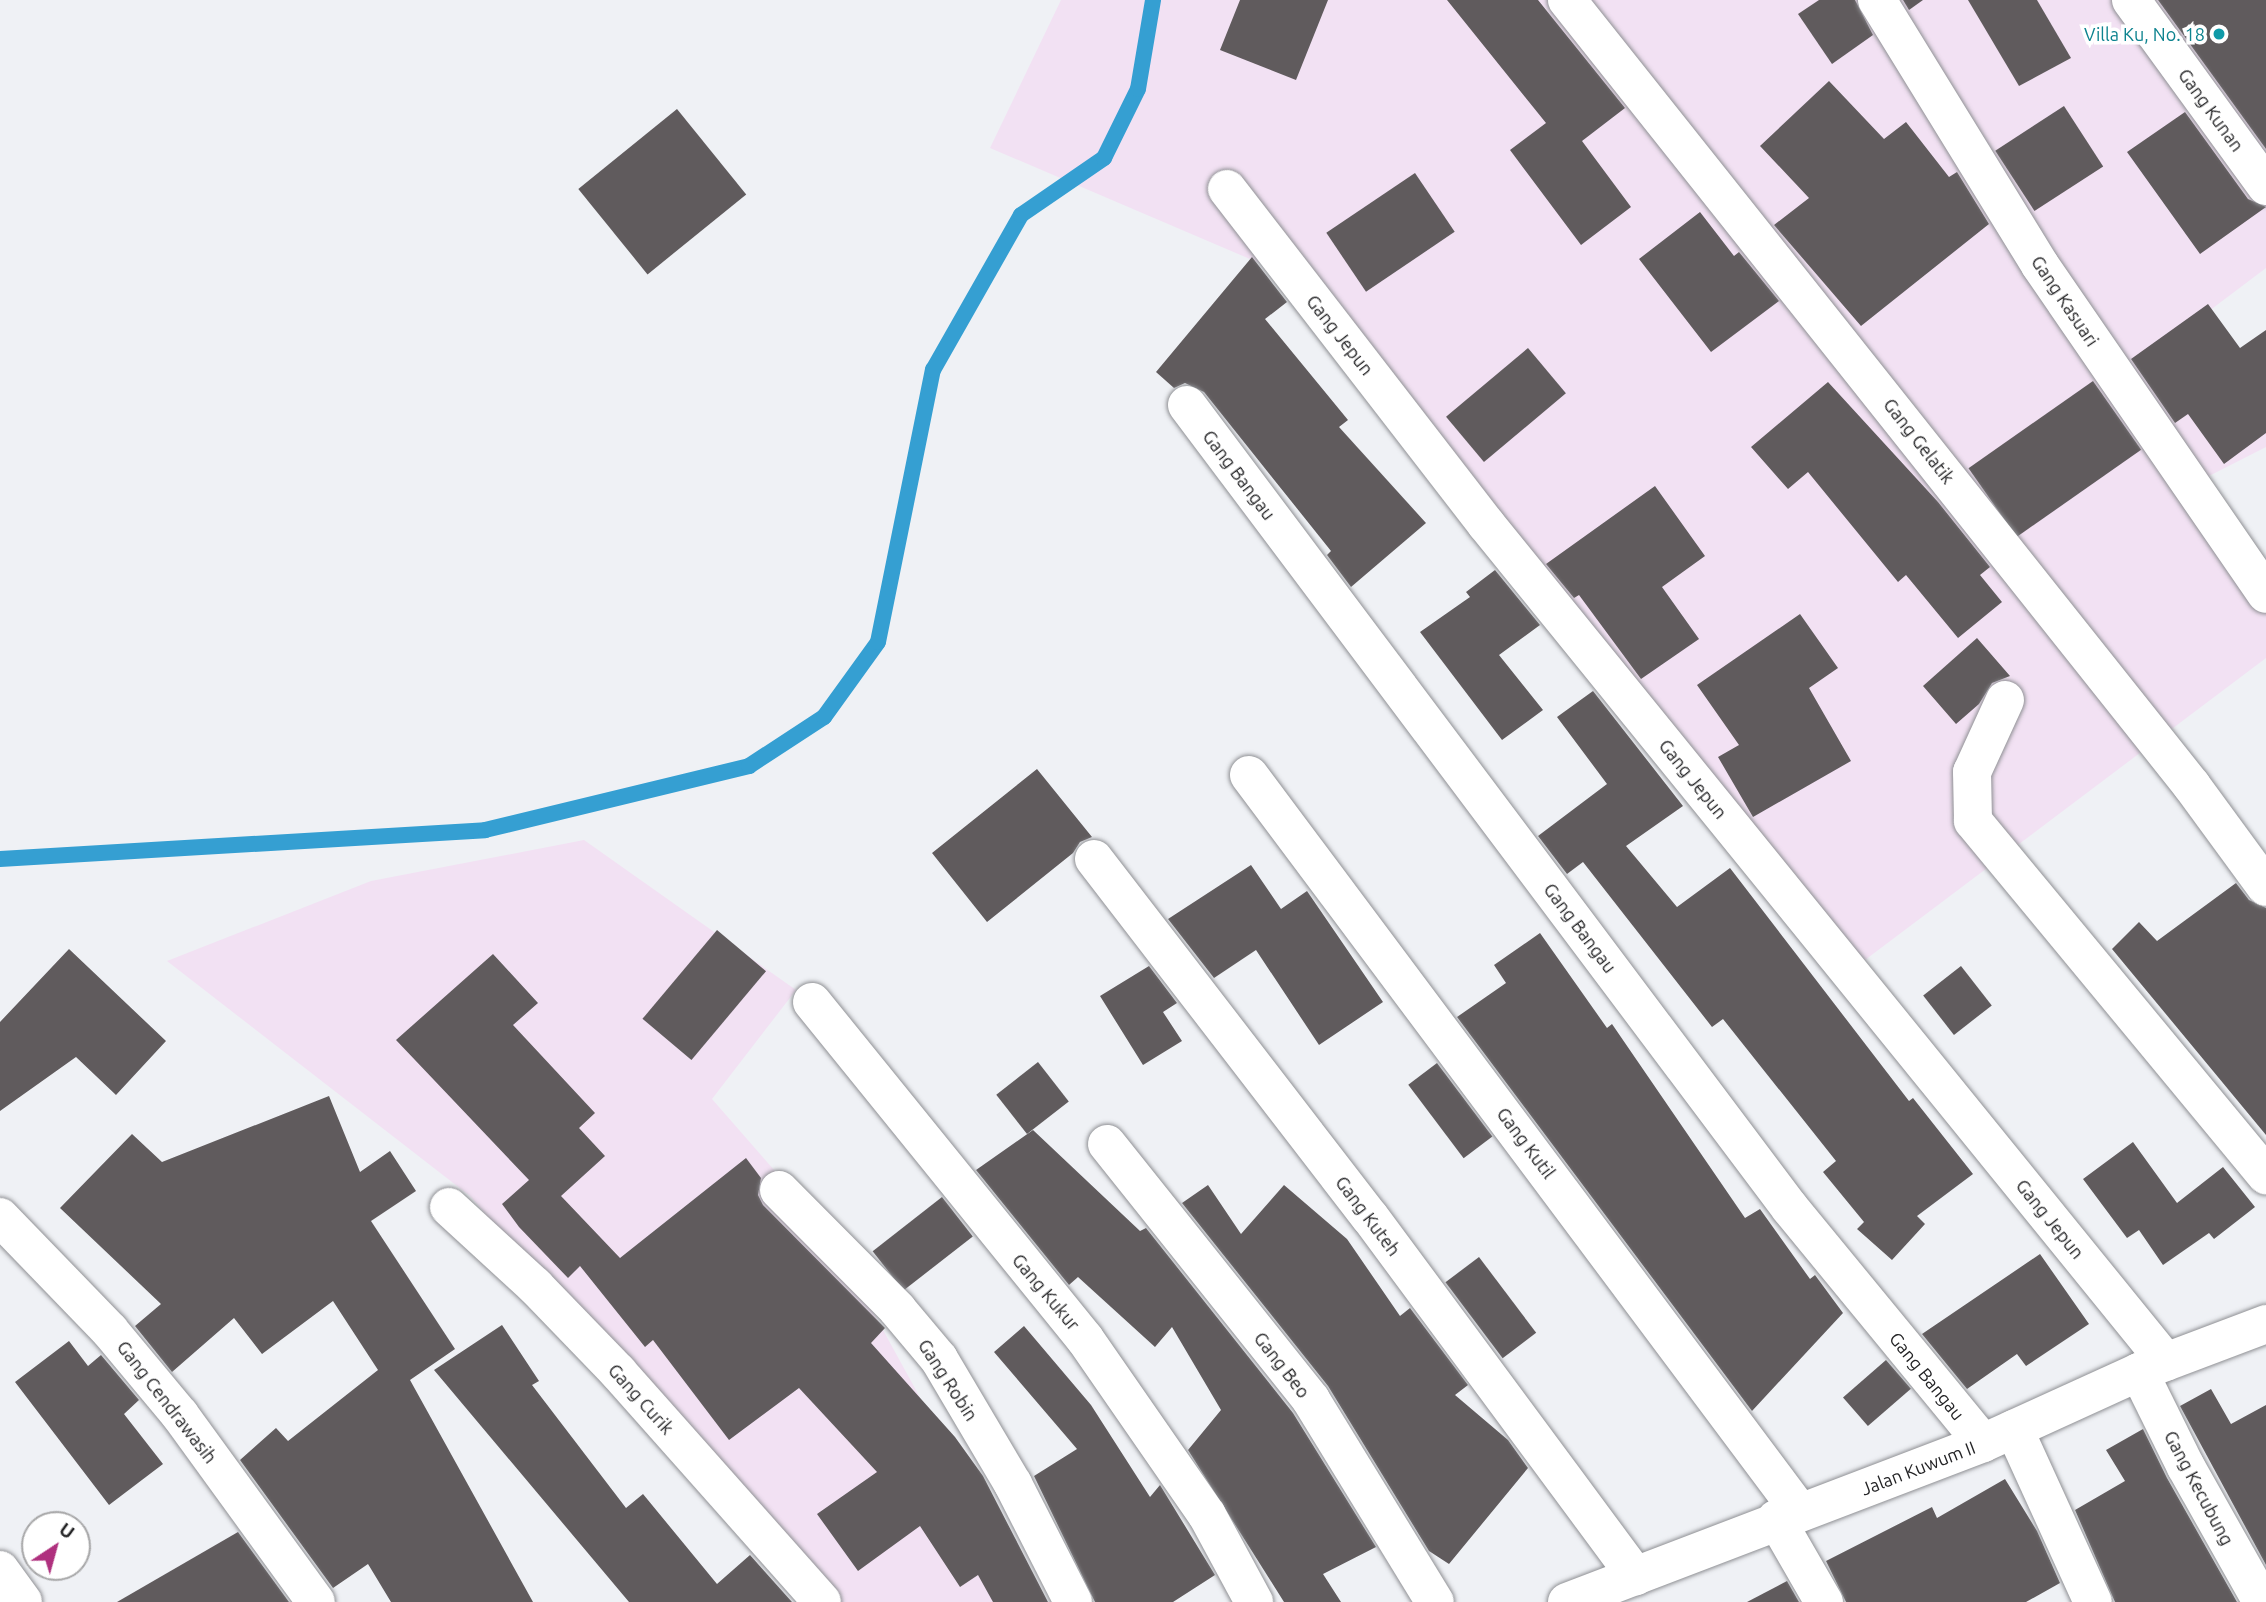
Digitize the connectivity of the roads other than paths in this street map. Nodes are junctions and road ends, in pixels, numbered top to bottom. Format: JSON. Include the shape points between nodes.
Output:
{"nodes":[{"id":1,"x":1567,"y":0,"type":"edge"},
{"id":2,"x":1877,"y":0,"type":"edge"},
{"id":3,"x":2131,"y":0,"type":"edge"},
{"id":4,"x":2266,"y":186,"type":"edge"},
{"id":5,"x":1227,"y":190,"type":"dead end"},
{"id":6,"x":1187,"y":405,"type":"dead end"},
{"id":7,"x":2266,"y":593,"type":"edge"},
{"id":8,"x":2006,"y":700,"type":"dead end"},
{"id":9,"x":1249,"y":775,"type":"dead end"},
{"id":10,"x":1094,"y":859,"type":"dead end"},
{"id":11,"x":2266,"y":887,"type":"edge"},
{"id":12,"x":812,"y":1002,"type":"dead end"},
{"id":13,"x":1107,"y":1143,"type":"dead end"},
{"id":14,"x":2266,"y":1175,"type":"edge"},
{"id":15,"x":779,"y":1190,"type":"dead end"},
{"id":16,"x":449,"y":1207,"type":"dead end"},
{"id":17,"x":0,"y":1217,"type":"edge"},
{"id":18,"x":2266,"y":1324,"type":"edge"},
{"id":19,"x":2153,"y":1367,"type":"junction"},
{"id":20,"x":1998,"y":1436,"type":"junction"},
{"id":21,"x":1788,"y":1516,"type":"junction"},
{"id":22,"x":0,"y":1570,"type":"edge"},
{"id":23,"x":1636,"y":1576,"type":"junction"},
{"id":24,"x":1591,"y":1598,"type":"edge"},
{"id":25,"x":23,"y":1602,"type":"edge"},
{"id":26,"x":316,"y":1602,"type":"edge"},
{"id":27,"x":822,"y":1602,"type":"edge"},
{"id":28,"x":1073,"y":1602,"type":"edge"},
{"id":29,"x":1254,"y":1602,"type":"edge"},
{"id":30,"x":1435,"y":1602,"type":"edge"},
{"id":31,"x":1824,"y":1602,"type":"edge"},
{"id":32,"x":2092,"y":1602,"type":"edge"},
{"id":33,"x":2262,"y":1602,"type":"edge"}],
"edges":[{"from":1,"to":11,"type":"street","name":"Gang Gelatik","via":[[2184,775]]},
{"from":2,"to":7,"type":"street","name":"Gang Kasuari","via":[[2040,265]]},
{"from":3,"to":4,"type":"street","name":"Gang Kunan"},
{"from":5,"to":19,"type":"street","name":"Gang Jepun"},
{"from":6,"to":20,"type":"street","name":"Gang Bangau","via":[[1790,1208]]},
{"from":8,"to":14,"type":"street","via":[[1972,772],[1973,821]]},
{"from":9,"to":21,"type":"street","name":"Gang Kutil"},
{"from":10,"to":23,"type":"street","name":"Gang Kuteh","via":[[1370,1217]]},
{"from":12,"to":29,"type":"street","name":"Gang Kukur","via":[[1085,1339],[1207,1515]]},
{"from":13,"to":30,"type":"street","name":"Gang Beo","via":[[1311,1400]]},
{"from":15,"to":28,"type":"street","name":"Gang Robin","via":[[897,1308],[939,1359],[1013,1484]]},
{"from":16,"to":27,"type":"street","name":"Gang Curik","via":[[536,1286],[618,1372]]},
{"from":17,"to":26,"type":"street","name":"Gang Cendrawasih","via":[[110,1331],[171,1405]]},
{"from":18,"to":19,"type":"street","name":"Jalan Kuwum II"},
{"from":19,"to":20,"type":"street","name":"Jalan Kuwum II"},
{"from":19,"to":33,"type":"street","name":"Gang Kecubung"},
{"from":20,"to":21,"type":"street","name":"Jalan Kuwum II"},
{"from":20,"to":32,"type":"street","name":"Gang Bangau"},
{"from":21,"to":23,"type":"street","name":"Jalan Kuwum II"},
{"from":21,"to":31,"type":"street","name":"Gang Kutil"},
{"from":22,"to":25,"type":"street"},
{"from":23,"to":24,"type":"street","name":"Jalan Kuwum II"}]}
